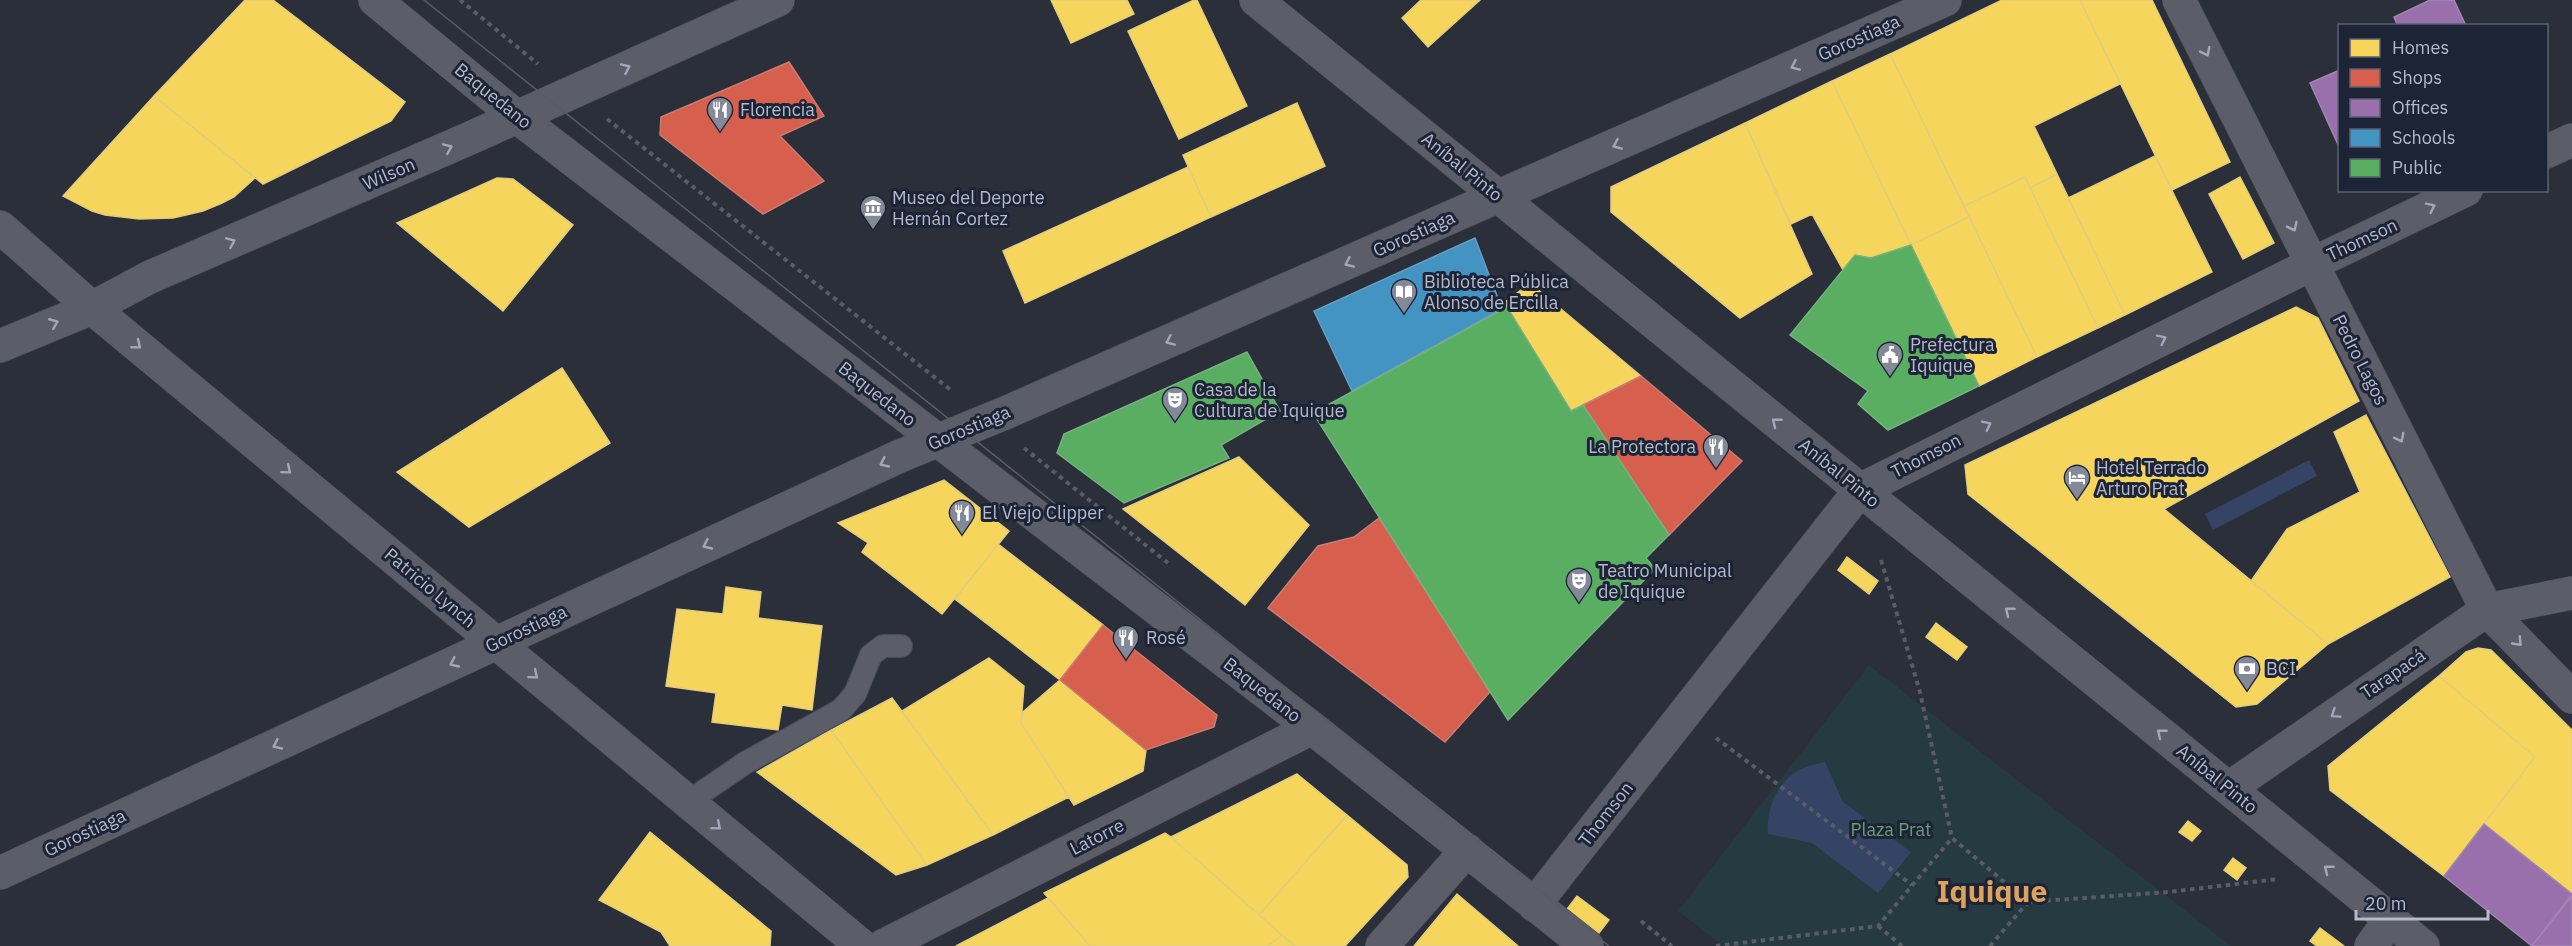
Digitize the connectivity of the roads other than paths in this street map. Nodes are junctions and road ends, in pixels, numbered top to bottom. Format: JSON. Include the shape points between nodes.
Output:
{"nodes":[{"id":1,"x":375,"y":0,"type":"edge"},
{"id":2,"x":778,"y":0,"type":"edge"},
{"id":3,"x":1256,"y":0,"type":"edge"},
{"id":4,"x":1945,"y":0,"type":"edge"},
{"id":5,"x":2179,"y":0,"type":"edge"},
{"id":6,"x":517,"y":117,"type":"junction"},
{"id":7,"x":2572,"y":140,"type":"edge"},
{"id":8,"x":2548,"y":152,"type":"edge"},
{"id":9,"x":2462,"y":192,"type":"edge"},
{"id":10,"x":1499,"y":197,"type":"junction"},
{"id":11,"x":0,"y":227,"type":"edge"},
{"id":12,"x":2312,"y":264,"type":"junction"},
{"id":13,"x":92,"y":308,"type":"junction"},
{"id":14,"x":0,"y":346,"type":"edge"},
{"id":15,"x":938,"y":441,"type":"junction"},
{"id":16,"x":1860,"y":490,"type":"junction"},
{"id":17,"x":2572,"y":593,"type":"edge"},
{"id":18,"x":2487,"y":610,"type":"junction"},
{"id":19,"x":496,"y":644,"type":"junction"},
{"id":20,"x":901,"y":646,"type":"dead end"},
{"id":21,"x":2572,"y":697,"type":"edge"},
{"id":22,"x":1312,"y":728,"type":"junction"},
{"id":23,"x":2229,"y":788,"type":"junction"},
{"id":24,"x":688,"y":802,"type":"junction"},
{"id":25,"x":1467,"y":850,"type":"junction"},
{"id":26,"x":0,"y":873,"type":"edge"},
{"id":27,"x":1534,"y":904,"type":"junction"},
{"id":28,"x":2390,"y":920,"type":"junction"},
{"id":29,"x":862,"y":946,"type":"edge"},
{"id":30,"x":883,"y":946,"type":"edge"},
{"id":31,"x":1382,"y":946,"type":"edge"},
{"id":32,"x":1587,"y":946,"type":"edge"},
{"id":33,"x":2371,"y":946,"type":"edge"},
{"id":34,"x":2423,"y":946,"type":"edge"}],
"edges":[{"from":1,"to":6,"type":"street","name":"Baquedano"},
{"from":6,"to":2,"type":"street","name":"Wilson","one_way":true},
{"from":3,"to":10,"type":"street","name":"Aníbal Pinto"},
{"from":4,"to":10,"type":"street","name":"Gorostiaga","one_way":true},
{"from":5,"to":12,"type":"street","name":"Pedro Lagos","one_way":true},
{"from":13,"to":6,"type":"street","name":"Wilson","one_way":true,"via":[[150,278]]},
{"from":6,"to":15,"type":"street","name":"Baquedano"},
{"from":7,"to":8,"type":"street"},
{"from":12,"to":9,"type":"street","name":"Thomson","one_way":true},
{"from":10,"to":15,"type":"street","name":"Gorostiaga","one_way":true},
{"from":16,"to":10,"type":"street","name":"Aníbal Pinto","one_way":true},
{"from":11,"to":13,"type":"street","name":"Patricio Lynch"},
{"from":16,"to":12,"type":"street","name":"Thomson","one_way":true},
{"from":12,"to":18,"type":"street","name":"Pedro Lagos","one_way":true},
{"from":14,"to":13,"type":"street","name":"Wilson","one_way":true},
{"from":13,"to":19,"type":"street","name":"Patricio Lynch","one_way":true},
{"from":15,"to":19,"type":"street","name":"Gorostiaga","one_way":true},
{"from":15,"to":22,"type":"street","name":"Baquedano"},
{"from":23,"to":16,"type":"street","name":"Aníbal Pinto","one_way":true},
{"from":16,"to":27,"type":"street","name":"Thomson"},
{"from":17,"to":18,"type":"street","name":"Tarapacá"},
{"from":18,"to":21,"type":"street","name":"Pedro Lagos","one_way":true},
{"from":18,"to":23,"type":"street","name":"Tarapacá","one_way":true},
{"from":19,"to":24,"type":"street","name":"Patricio Lynch","one_way":true},
{"from":19,"to":26,"type":"street","name":"Gorostiaga","one_way":true},
{"from":20,"to":24,"type":"lane","via":[[883,646],[871,655],[855,694],[841,710],[745,763]]},
{"from":22,"to":25,"type":"street","name":"Baquedano"},
{"from":22,"to":30,"type":"street","name":"Latorre"},
{"from":28,"to":23,"type":"street","name":"Aníbal Pinto","one_way":true},
{"from":24,"to":29,"type":"street","name":"Patricio Lynch","one_way":true},
{"from":25,"to":27,"type":"street","name":"Baquedano"},
{"from":25,"to":31,"type":"street"},
{"from":27,"to":32,"type":"street","name":"Baquedano"},
{"from":28,"to":33,"type":"street"},
{"from":28,"to":34,"type":"street","name":"Aníbal Pinto"}]}
